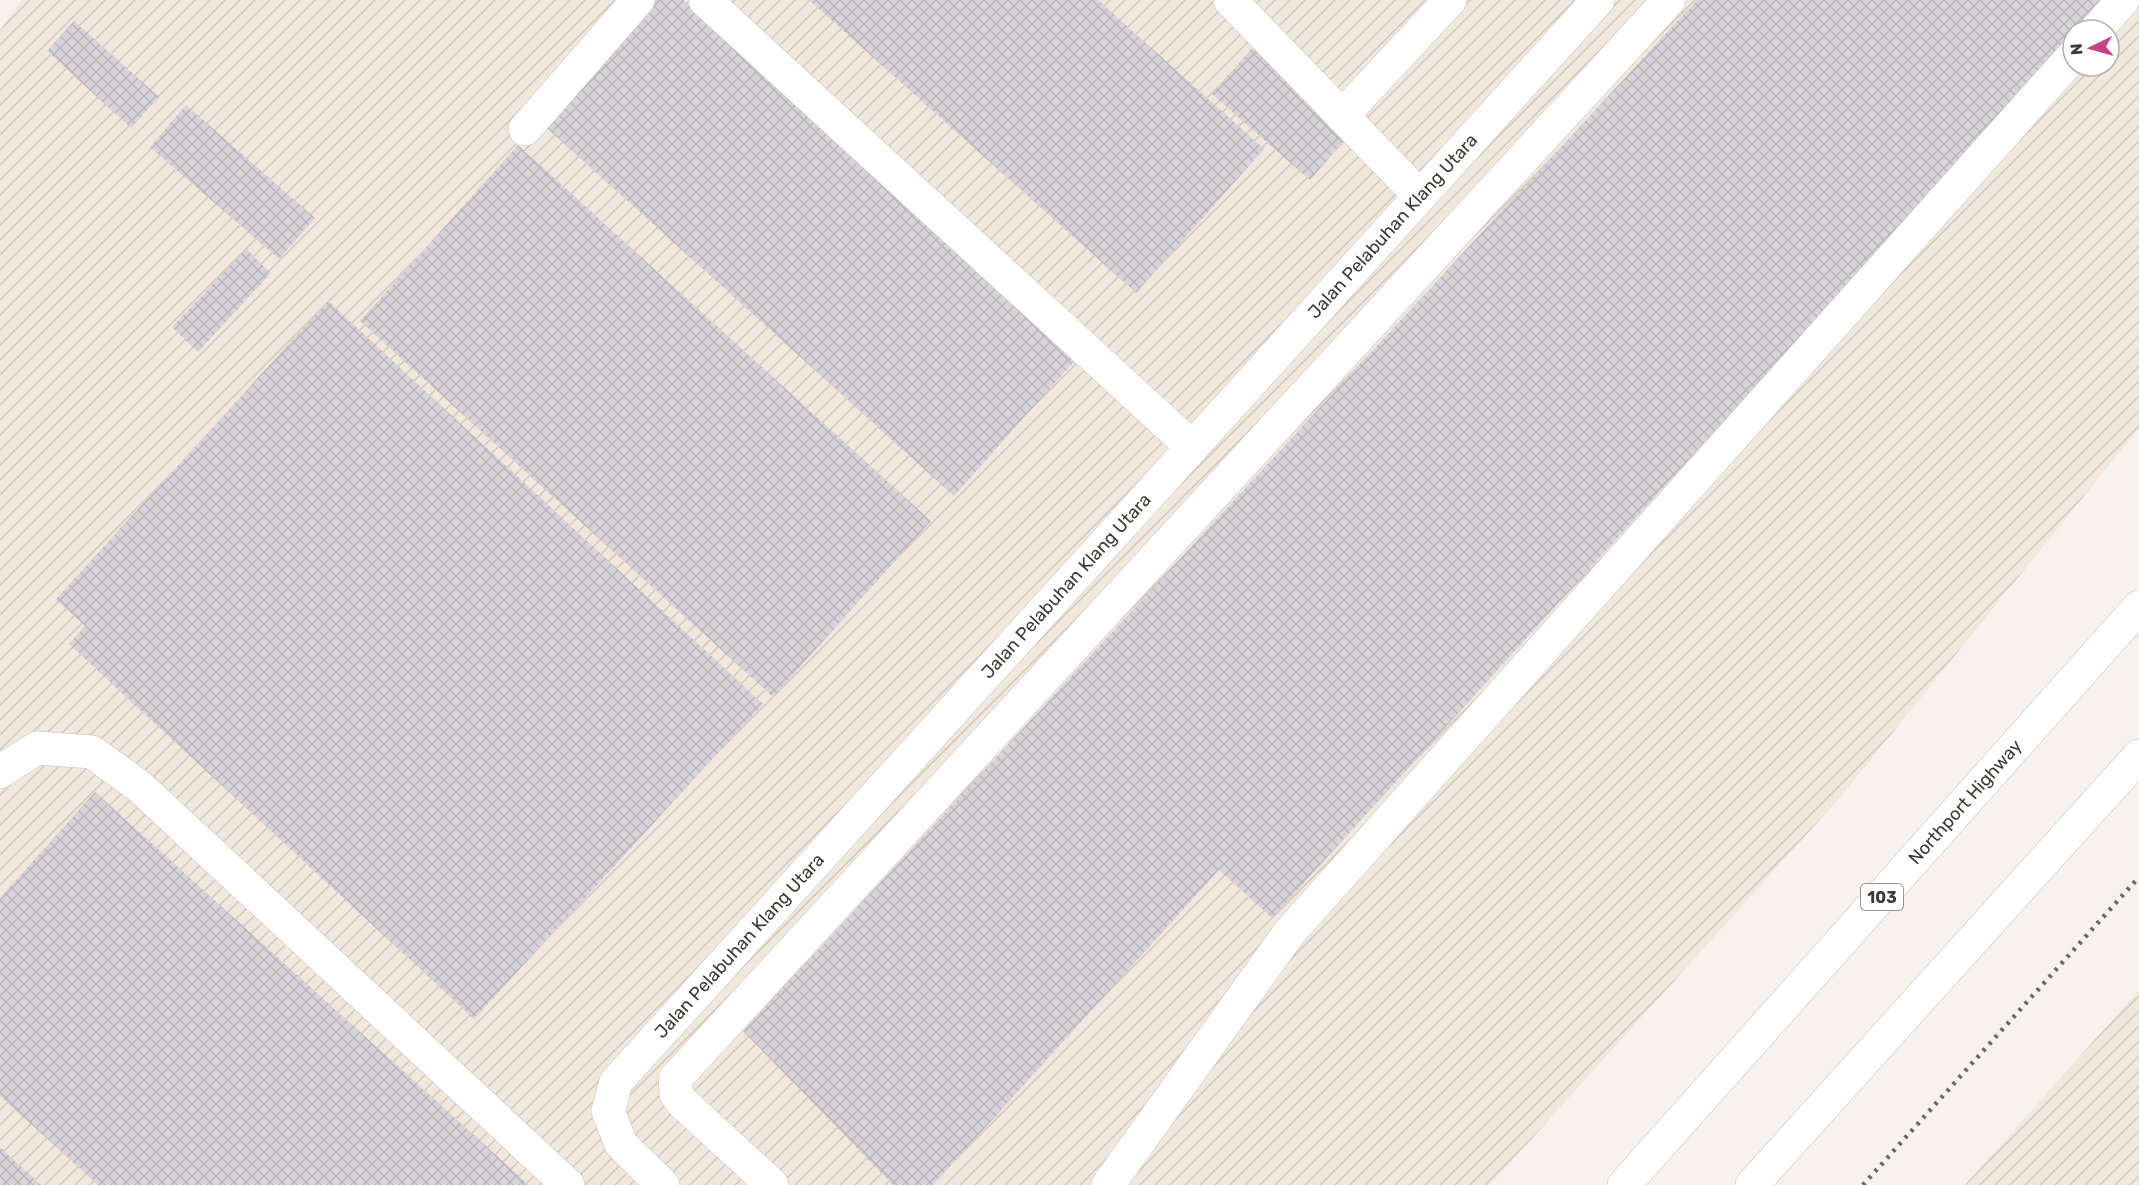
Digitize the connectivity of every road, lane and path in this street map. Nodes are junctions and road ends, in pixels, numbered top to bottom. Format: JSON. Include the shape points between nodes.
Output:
{"nodes":[{"id":1,"x":638,"y":0,"type":"edge"},
{"id":2,"x":705,"y":0,"type":"edge"},
{"id":3,"x":1450,"y":0,"type":"edge"},
{"id":4,"x":1598,"y":0,"type":"edge"},
{"id":5,"x":1669,"y":0,"type":"edge"},
{"id":6,"x":2123,"y":0,"type":"edge"},
{"id":7,"x":1234,"y":1,"type":"edge"},
{"id":8,"x":2107,"y":18,"type":"edge"},
{"id":9,"x":2061,"y":69,"type":"edge"},
{"id":10,"x":1342,"y":116,"type":"junction"},
{"id":11,"x":525,"y":129,"type":"dead end"},
{"id":12,"x":1420,"y":196,"type":"junction"},
{"id":13,"x":1192,"y":447,"type":"junction"},
{"id":14,"x":2139,"y":607,"type":"edge"},
{"id":15,"x":2139,"y":756,"type":"edge"},
{"id":16,"x":0,"y":772,"type":"edge"},
{"id":17,"x":568,"y":1185,"type":"edge"},
{"id":18,"x":663,"y":1185,"type":"edge"},
{"id":19,"x":772,"y":1185,"type":"edge"},
{"id":20,"x":1108,"y":1185,"type":"edge"},
{"id":21,"x":1624,"y":1185,"type":"edge"},
{"id":22,"x":1752,"y":1185,"type":"edge"}],
"edges":[{"from":1,"to":11,"type":"street"},
{"from":2,"to":13,"type":"street"},
{"from":3,"to":10,"type":"street"},
{"from":4,"to":12,"type":"street","name":"Jalan Pelabuhan Klang Utara"},
{"from":5,"to":19,"type":"street","via":[[675,1079],[676,1094],[682,1102]]},
{"from":6,"to":8,"type":"street"},
{"from":7,"to":10,"type":"street"},
{"from":9,"to":20,"type":"street","via":[[1289,933]]},
{"from":10,"to":12,"type":"street"},
{"from":12,"to":13,"type":"street","name":"Jalan Pelabuhan Klang Utara"},
{"from":13,"to":18,"type":"street","name":"Jalan Pelabuhan Klang Utara","via":[[616,1082],[608,1111],[621,1144]]},
{"from":14,"to":21,"type":"street","name":"Northport Highway","number":"103"},
{"from":15,"to":22,"type":"street"},
{"from":16,"to":17,"type":"street","via":[[37,748],[92,752],[140,787]]}]}
